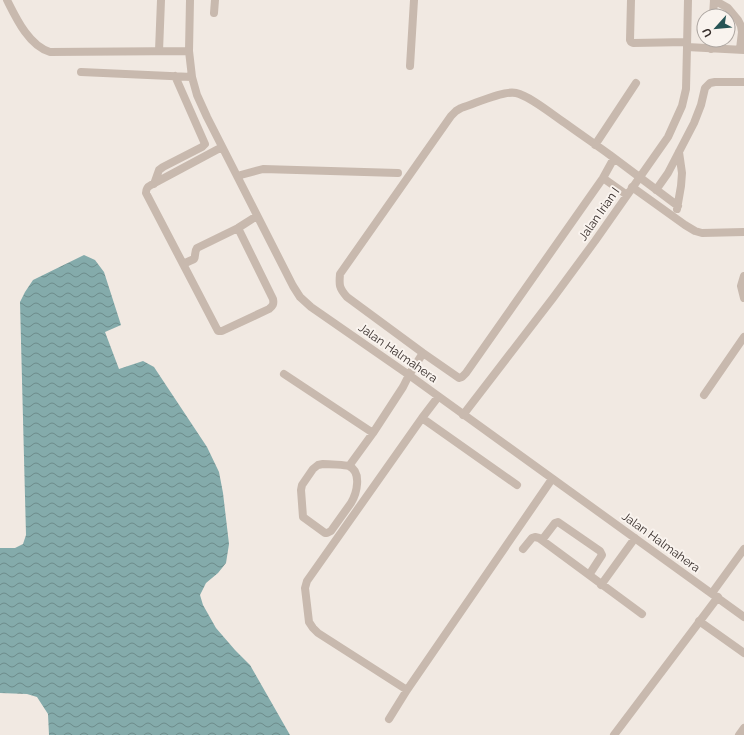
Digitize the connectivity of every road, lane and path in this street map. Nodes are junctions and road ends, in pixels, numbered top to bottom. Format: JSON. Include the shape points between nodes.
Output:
{"nodes":[{"id":1,"x":7,"y":0,"type":"edge"},
{"id":2,"x":161,"y":0,"type":"edge"},
{"id":3,"x":190,"y":0,"type":"edge"},
{"id":4,"x":215,"y":0,"type":"edge"},
{"id":5,"x":414,"y":0,"type":"edge"},
{"id":6,"x":631,"y":0,"type":"edge"},
{"id":7,"x":688,"y":0,"type":"edge"},
{"id":8,"x":714,"y":0,"type":"edge"},
{"id":9,"x":214,"y":13,"type":"dead end"},
{"id":10,"x":687,"y":45,"type":"junction"},
{"id":11,"x":696,"y":45,"type":"edge"},
{"id":12,"x":742,"y":49,"type":"edge"},
{"id":13,"x":159,"y":51,"type":"junction"},
{"id":14,"x":189,"y":51,"type":"junction"},
{"id":15,"x":410,"y":66,"type":"dead end"},
{"id":16,"x":81,"y":72,"type":"dead end"},
{"id":17,"x":174,"y":76,"type":"junction"},
{"id":18,"x":192,"y":77,"type":"junction"},
{"id":19,"x":744,"y":82,"type":"edge"},
{"id":20,"x":636,"y":83,"type":"dead end"},
{"id":21,"x":548,"y":111,"type":"junction"},
{"id":22,"x":543,"y":118,"type":"dead end"},
{"id":23,"x":595,"y":145,"type":"junction"},
{"id":24,"x":222,"y":147,"type":"junction"},
{"id":25,"x":679,"y":151,"type":"junction"},
{"id":26,"x":614,"y":158,"type":"junction"},
{"id":27,"x":398,"y":173,"type":"dead end"},
{"id":28,"x":237,"y":176,"type":"junction"},
{"id":29,"x":603,"y":178,"type":"junction"},
{"id":30,"x":639,"y":178,"type":"junction"},
{"id":31,"x":154,"y":184,"type":"junction"},
{"id":32,"x":632,"y":188,"type":"junction"},
{"id":33,"x":656,"y":190,"type":"junction"},
{"id":34,"x":627,"y":195,"type":"junction"},
{"id":35,"x":678,"y":206,"type":"junction"},
{"id":36,"x":257,"y":216,"type":"junction"},
{"id":37,"x":676,"y":218,"type":"junction"},
{"id":38,"x":238,"y":228,"type":"junction"},
{"id":39,"x":744,"y":232,"type":"edge"},
{"id":40,"x":183,"y":264,"type":"junction"},
{"id":41,"x":744,"y":276,"type":"edge"},
{"id":42,"x":744,"y":298,"type":"edge"},
{"id":43,"x":744,"y":337,"type":"edge"},
{"id":44,"x":423,"y":353,"type":"junction"},
{"id":45,"x":284,"y":374,"type":"dead end"},
{"id":46,"x":409,"y":375,"type":"junction"},
{"id":47,"x":704,"y":395,"type":"dead end"},
{"id":48,"x":438,"y":397,"type":"junction"},
{"id":49,"x":463,"y":415,"type":"junction"},
{"id":50,"x":422,"y":418,"type":"junction"},
{"id":51,"x":373,"y":433,"type":"junction"},
{"id":52,"x":349,"y":466,"type":"junction"},
{"id":53,"x":552,"y":479,"type":"junction"},
{"id":54,"x":517,"y":485,"type":"dead end"},
{"id":55,"x":635,"y":538,"type":"junction"},
{"id":56,"x":542,"y":540,"type":"junction"},
{"id":57,"x":523,"y":549,"type":"dead end"},
{"id":58,"x":744,"y":549,"type":"edge"},
{"id":59,"x":589,"y":575,"type":"junction"},
{"id":60,"x":601,"y":584,"type":"junction"},
{"id":61,"x":715,"y":595,"type":"junction"},
{"id":62,"x":642,"y":614,"type":"dead end"},
{"id":63,"x":744,"y":617,"type":"edge"},
{"id":64,"x":699,"y":621,"type":"junction"},
{"id":65,"x":744,"y":653,"type":"edge"},
{"id":66,"x":407,"y":690,"type":"junction"},
{"id":67,"x":389,"y":719,"type":"dead end"},
{"id":68,"x":744,"y":728,"type":"edge"},
{"id":69,"x":614,"y":735,"type":"edge"},
{"id":70,"x":739,"y":735,"type":"edge"}],
"edges":[{"from":1,"to":13,"type":"street","via":[[22,28],[46,51]]},
{"from":2,"to":13,"type":"street"},
{"from":3,"to":14,"type":"street","name":"Jalan Halmahera"},
{"from":4,"to":9,"type":"street"},
{"from":5,"to":15,"type":"street"},
{"from":6,"to":10,"type":"street","via":[[631,42]]},
{"from":7,"to":10,"type":"street","name":"Jalan Irian I"},
{"from":8,"to":12,"type":"street","via":[[728,8],[738,20],[742,32]]},
{"from":10,"to":11,"type":"street"},
{"from":10,"to":30,"type":"street","name":"Jalan Irian I","via":[[686,84],[682,106],[668,137]]},
{"from":13,"to":14,"type":"street"},
{"from":14,"to":18,"type":"street","name":"Jalan Halmahera"},
{"from":16,"to":17,"type":"street"},
{"from":17,"to":18,"type":"street"},
{"from":17,"to":31,"type":"street","via":[[205,144],[159,170]]},
{"from":18,"to":24,"type":"street","name":"Jalan Halmahera","via":[[197,95]]},
{"from":19,"to":25,"type":"street","via":[[715,82],[707,85],[694,123]]},
{"from":20,"to":23,"type":"street"},
{"from":21,"to":22,"type":"street"},
{"from":21,"to":23,"type":"street"},
{"from":21,"to":44,"type":"street","via":[[525,97],[507,92],[456,111],[340,274],[341,290],[347,297]]},
{"from":23,"to":26,"type":"street"},
{"from":24,"to":28,"type":"street","name":"Jalan Halmahera"},
{"from":24,"to":31,"type":"street"},
{"from":25,"to":33,"type":"street"},
{"from":25,"to":35,"type":"street","via":[[682,186]]},
{"from":26,"to":29,"type":"street"},
{"from":26,"to":30,"type":"street"},
{"from":27,"to":28,"type":"street","via":[[263,169]]},
{"from":28,"to":36,"type":"street","name":"Jalan Halmahera"},
{"from":29,"to":34,"type":"street"},
{"from":29,"to":44,"type":"street","via":[[462,377],[459,378]]},
{"from":30,"to":32,"type":"street","name":"Jalan Irian I"},
{"from":30,"to":33,"type":"street"},
{"from":31,"to":40,"type":"street","via":[[148,187],[146,193]]},
{"from":32,"to":34,"type":"street","name":"Jalan Irian I"},
{"from":32,"to":37,"type":"street"},
{"from":33,"to":35,"type":"street"},
{"from":34,"to":49,"type":"street","name":"Jalan Irian I","via":[[553,298]]},
{"from":35,"to":37,"type":"street"},
{"from":36,"to":38,"type":"street"},
{"from":36,"to":46,"type":"street","name":"Jalan Halmahera","via":[[300,297]]},
{"from":37,"to":39,"type":"street","via":[[702,233]]},
{"from":38,"to":40,"type":"street","via":[[197,248],[194,259]]},
{"from":38,"to":40,"type":"street","via":[[273,299],[273,306],[269,309],[218,331]]},
{"from":41,"to":42,"type":"street","via":[[741,286]]},
{"from":43,"to":47,"type":"street"},
{"from":44,"to":46,"type":"street"},
{"from":45,"to":51,"type":"street"},
{"from":46,"to":48,"type":"street","name":"Jalan Halmahera"},
{"from":46,"to":51,"type":"street"},
{"from":48,"to":49,"type":"street","name":"Jalan Halmahera"},
{"from":48,"to":50,"type":"street"},
{"from":49,"to":53,"type":"street","name":"Jalan Halmahera"},
{"from":50,"to":54,"type":"street"},
{"from":50,"to":66,"type":"street","via":[[306,581],[309,622],[313,628]]},
{"from":51,"to":52,"type":"street"},
{"from":52,"to":52,"type":"street","via":[[357,476],[354,498],[331,531],[325,533],[303,517],[302,485],[318,465]]},
{"from":53,"to":55,"type":"street","name":"Jalan Halmahera"},
{"from":53,"to":66,"type":"street"},
{"from":55,"to":60,"type":"street"},
{"from":55,"to":61,"type":"street","name":"Jalan Halmahera"},
{"from":56,"to":57,"type":"street","via":[[532,538]]},
{"from":56,"to":59,"type":"street"},
{"from":56,"to":59,"type":"street","via":[[558,522],[600,551],[602,555]]},
{"from":58,"to":61,"type":"street"},
{"from":59,"to":60,"type":"street"},
{"from":60,"to":62,"type":"street"},
{"from":61,"to":63,"type":"street","name":"Jalan Halmahera"},
{"from":61,"to":64,"type":"street"},
{"from":64,"to":65,"type":"street"},
{"from":64,"to":69,"type":"street"},
{"from":66,"to":67,"type":"street"},
{"from":68,"to":70,"type":"street"}]}
